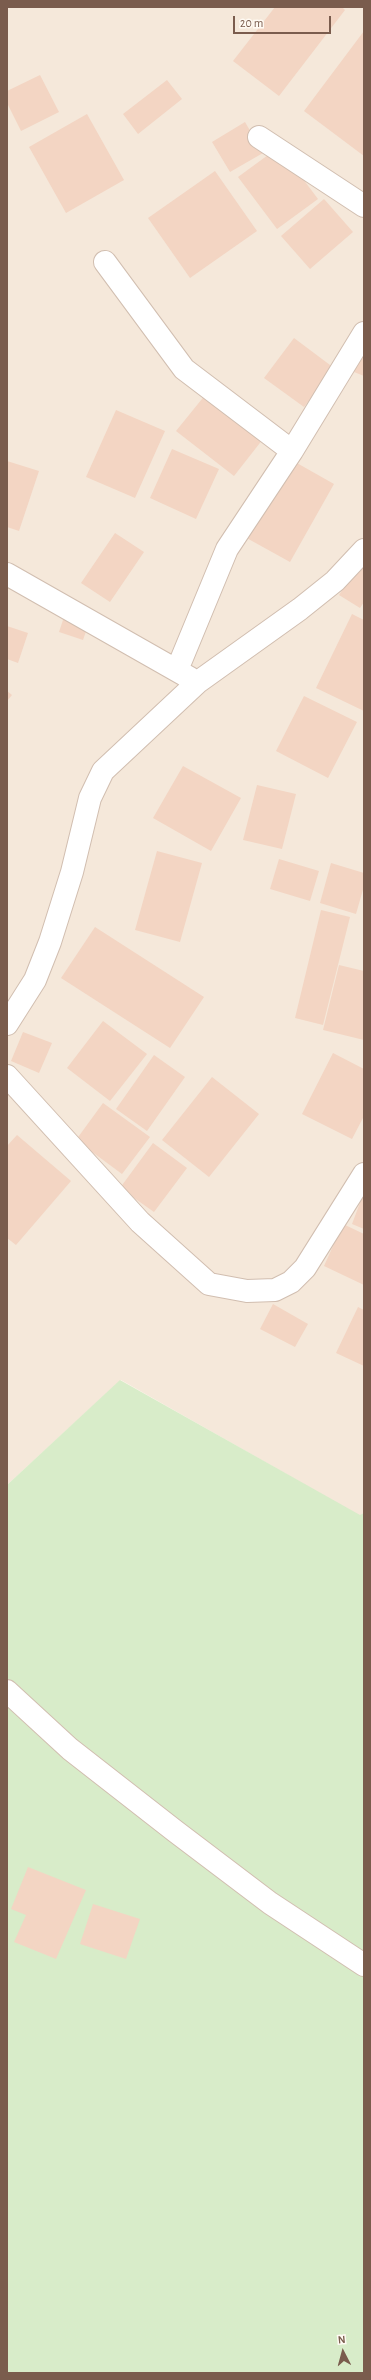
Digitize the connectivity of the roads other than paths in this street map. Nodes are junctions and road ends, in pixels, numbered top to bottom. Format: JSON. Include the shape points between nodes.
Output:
{"nodes":[{"id":1,"x":259,"y":137,"type":"dead end"},
{"id":2,"x":364,"y":206,"type":"edge"},
{"id":3,"x":104,"y":262,"type":"dead end"},
{"id":4,"x":364,"y":333,"type":"edge"},
{"id":5,"x":292,"y":451,"type":"junction"},
{"id":6,"x":364,"y":550,"type":"edge"},
{"id":7,"x":7,"y":574,"type":"edge"},
{"id":8,"x":176,"y":670,"type":"junction"},
{"id":9,"x":198,"y":682,"type":"junction"},
{"id":10,"x":7,"y":1024,"type":"edge"},
{"id":11,"x":7,"y":1076,"type":"edge"},
{"id":12,"x":362,"y":1181,"type":"edge"},
{"id":13,"x":7,"y":1691,"type":"edge"},
{"id":14,"x":364,"y":1965,"type":"edge"}],
"edges":[{"from":1,"to":2,"type":"street"},
{"from":3,"to":5,"type":"street","via":[[184,369]]},
{"from":4,"to":5,"type":"street"},
{"from":5,"to":8,"type":"street","via":[[228,549]]},
{"from":6,"to":9,"type":"street","via":[[335,581]]},
{"from":7,"to":8,"type":"street"},
{"from":8,"to":9,"type":"street"},
{"from":9,"to":10,"type":"street","via":[[103,771],[90,798],[72,872],[50,942],[34,980]]},
{"from":11,"to":12,"type":"street","via":[[140,1222],[209,1284],[247,1291],[275,1290],[291,1282],[305,1268]]},
{"from":13,"to":14,"type":"street","via":[[70,1749],[181,1836],[270,1903]]}]}
